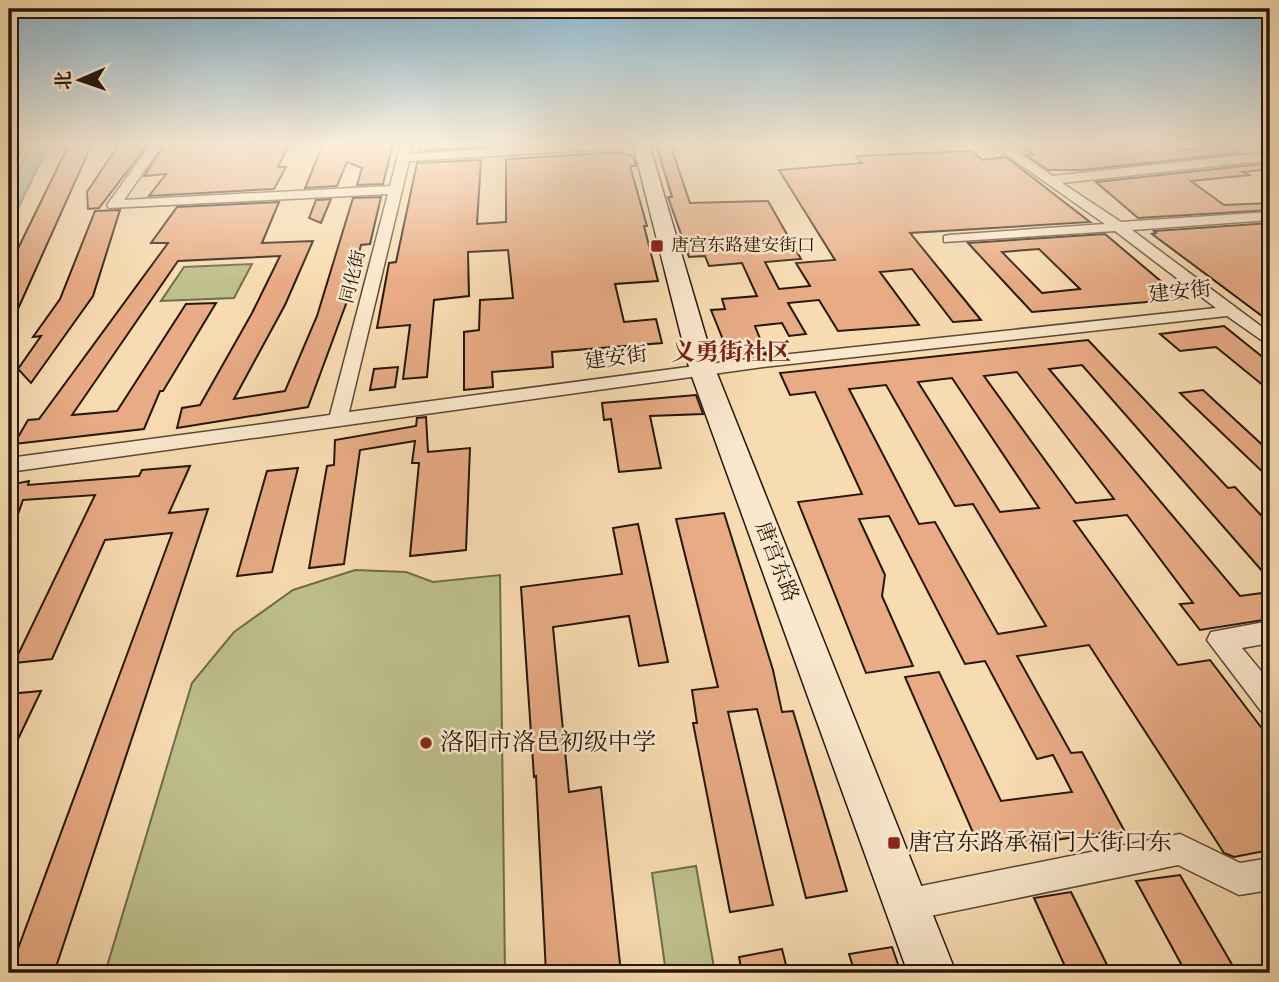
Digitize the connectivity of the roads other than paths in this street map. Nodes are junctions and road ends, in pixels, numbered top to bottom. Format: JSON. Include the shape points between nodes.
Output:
{"nodes":[{"id":1,"x":125,"y":190,"type":"edge"},
{"id":2,"x":396,"y":190,"type":"joint"},
{"id":3,"x":654,"y":190,"type":"edge"},
{"id":4,"x":1067,"y":190,"type":"edge"},
{"id":5,"x":1270,"y":216,"type":"edge"},
{"id":6,"x":1116,"y":225,"type":"junction"},
{"id":7,"x":949,"y":239,"type":"dead end"},
{"id":8,"x":1232,"y":311,"type":"junction"},
{"id":9,"x":1270,"y":341,"type":"edge"},
{"id":10,"x":703,"y":371,"type":"junction"},
{"id":11,"x":338,"y":420,"type":"junction"},
{"id":12,"x":9,"y":465,"type":"edge"},
{"id":13,"x":1270,"y":632,"type":"edge"},
{"id":14,"x":1270,"y":702,"type":"edge"},
{"id":15,"x":1270,"y":874,"type":"edge"},
{"id":16,"x":906,"y":905,"type":"junction"},
{"id":17,"x":932,"y":973,"type":"edge"}],
"edges":[{"from":1,"to":2,"type":"street","via":[[114,205]]},
{"from":2,"to":11,"type":"street","name":"同化街"},
{"from":3,"to":10,"type":"street","name":"唐宫东路"},
{"from":4,"to":6,"type":"street"},
{"from":5,"to":6,"type":"street"},
{"from":6,"to":7,"type":"street"},
{"from":6,"to":8,"type":"street"},
{"from":8,"to":9,"type":"street"},
{"from":8,"to":10,"type":"street","name":"建安街"},
{"from":10,"to":11,"type":"street","name":"建安街"},
{"from":10,"to":16,"type":"street","name":"唐宫东路"},
{"from":11,"to":12,"type":"street","name":"建安街"},
{"from":13,"to":14,"type":"street","via":[[1220,640]]},
{"from":15,"to":16,"type":"street","via":[[1239,880],[1180,849]]},
{"from":16,"to":17,"type":"street","name":"唐宫东路"}]}
